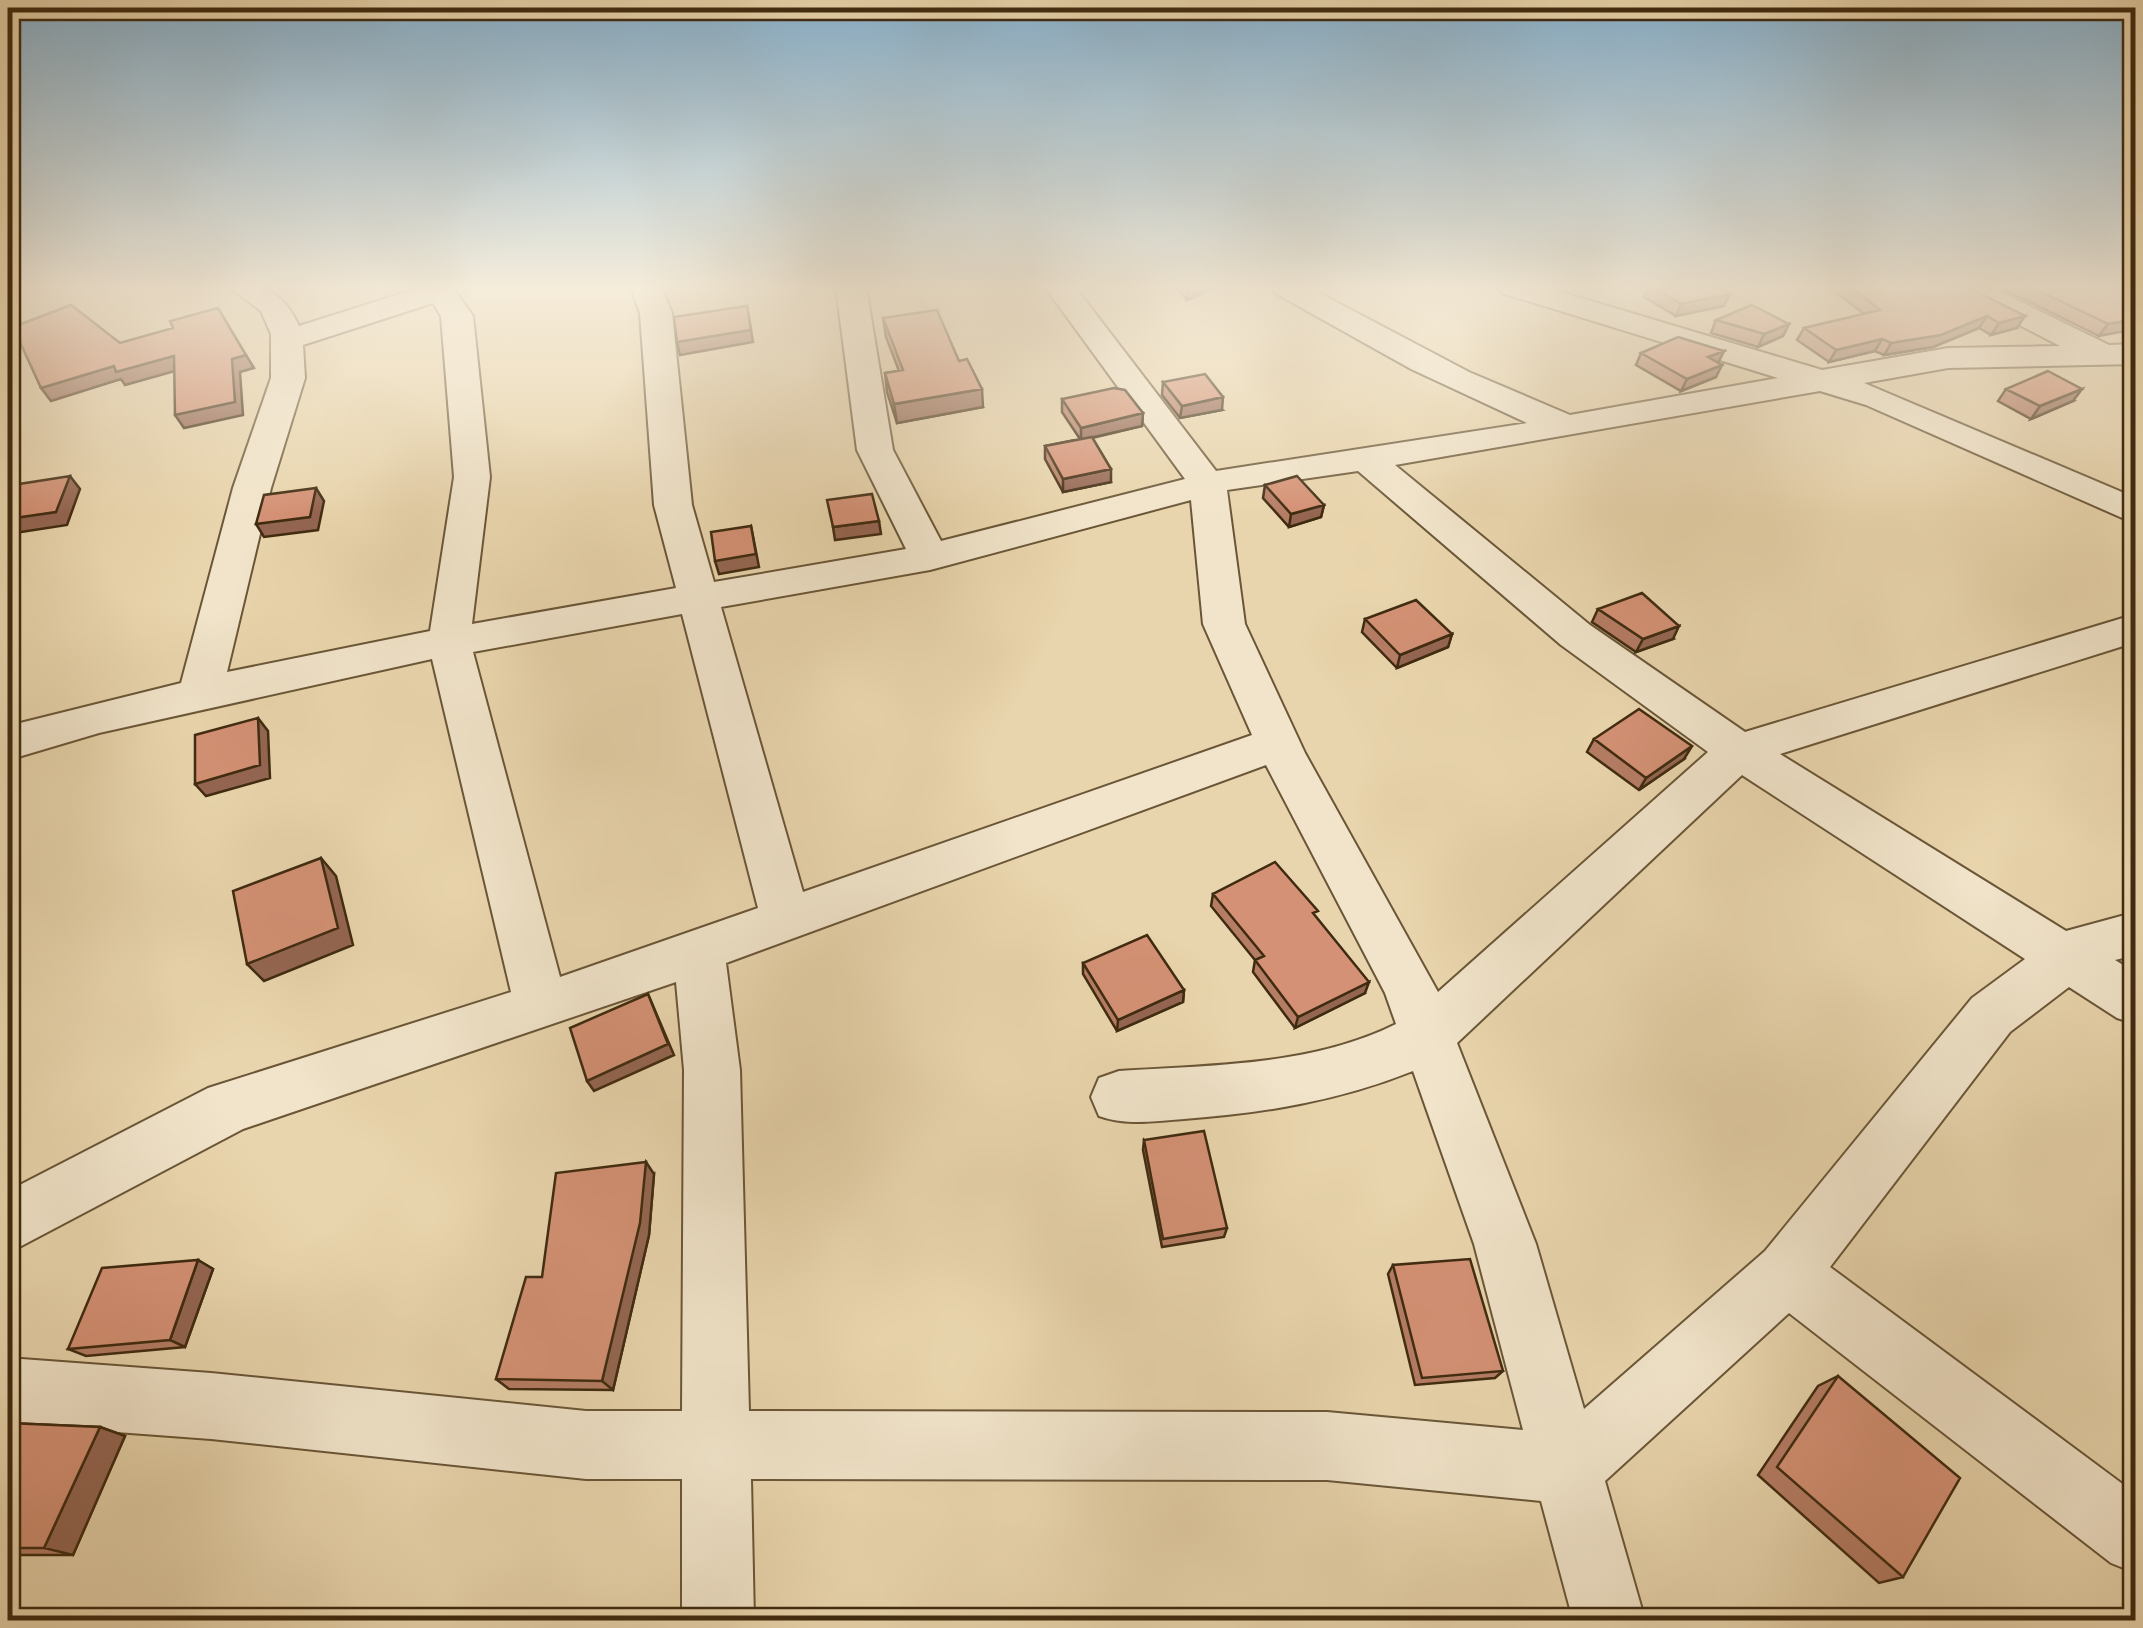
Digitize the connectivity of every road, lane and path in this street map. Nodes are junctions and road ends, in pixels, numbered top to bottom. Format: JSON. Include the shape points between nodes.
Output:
{"nodes":[{"id":1,"x":288,"y":363,"type":"edge"},
{"id":2,"x":461,"y":363,"type":"edge"},
{"id":3,"x":660,"y":363,"type":"edge"},
{"id":4,"x":865,"y":363,"type":"edge"},
{"id":5,"x":1117,"y":363,"type":"edge"},
{"id":6,"x":1422,"y":363,"type":"edge"},
{"id":7,"x":1766,"y":363,"type":"edge"},
{"id":8,"x":1920,"y":363,"type":"edge"},
{"id":9,"x":1822,"y":380,"type":"junction"},
{"id":10,"x":1568,"y":426,"type":"junction"},
{"id":11,"x":1366,"y":459,"type":"junction"},
{"id":12,"x":1208,"y":485,"type":"junction"},
{"id":13,"x":2136,"y":512,"type":"edge"},
{"id":14,"x":930,"y":557,"type":"junction"},
{"id":15,"x":698,"y":595,"type":"junction"},
{"id":16,"x":2134,"y":628,"type":"edge"},
{"id":17,"x":449,"y":641,"type":"junction"},
{"id":18,"x":200,"y":694,"type":"junction"},
{"id":19,"x":8,"y":742,"type":"edge"},
{"id":20,"x":1278,"y":743,"type":"junction"},
{"id":21,"x":1740,"y":750,"type":"junction"},
{"id":22,"x":786,"y":920,"type":"junction"},
{"id":23,"x":2136,"y":933,"type":"edge"},
{"id":24,"x":699,"y":952,"type":"junction"},
{"id":25,"x":2067,"y":959,"type":"junction"},
{"id":26,"x":2136,"y":1002,"type":"edge"},
{"id":27,"x":541,"y":1007,"type":"junction"},
{"id":28,"x":1428,"y":1036,"type":"junction"},
{"id":29,"x":1119,"y":1097,"type":"dead end"},
{"id":30,"x":8,"y":1223,"type":"edge"},
{"id":31,"x":1787,"y":1273,"type":"junction"},
{"id":32,"x":8,"y":1392,"type":"edge"},
{"id":33,"x":719,"y":1445,"type":"junction"},
{"id":34,"x":1568,"y":1469,"type":"junction"},
{"id":35,"x":2136,"y":1538,"type":"edge"},
{"id":36,"x":718,"y":1620,"type":"edge"},
{"id":37,"x":1609,"y":1620,"type":"edge"}],
"edges":[{"from":1,"to":18,"type":"street"},
{"from":2,"to":17,"type":"street","via":[[472,477]]},
{"from":3,"to":15,"type":"street","via":[[673,505]]},
{"from":4,"to":14,"type":"street","via":[[875,450]]},
{"from":5,"to":12,"type":"street"},
{"from":6,"to":10,"type":"street"},
{"from":7,"to":9,"type":"street"},
{"from":8,"to":9,"type":"street"},
{"from":9,"to":10,"type":"street"},
{"from":9,"to":13,"type":"street","via":[[1878,398]]},
{"from":10,"to":11,"type":"street"},
{"from":11,"to":12,"type":"street"},
{"from":11,"to":21,"type":"street","via":[[1486,564]]},
{"from":12,"to":14,"type":"street"},
{"from":12,"to":20,"type":"street","via":[[1224,624]]},
{"from":14,"to":15,"type":"street"},
{"from":15,"to":17,"type":"street"},
{"from":15,"to":22,"type":"street"},
{"from":16,"to":21,"type":"street"},
{"from":17,"to":18,"type":"street"},
{"from":17,"to":27,"type":"street"},
{"from":18,"to":19,"type":"street"},
{"from":20,"to":22,"type":"street"},
{"from":20,"to":28,"type":"street"},
{"from":21,"to":25,"type":"street"},
{"from":21,"to":28,"type":"street"},
{"from":22,"to":24,"type":"street"},
{"from":23,"to":25,"type":"street","via":[[2082,948]]},
{"from":24,"to":27,"type":"street"},
{"from":24,"to":33,"type":"street","via":[[712,1070]]},
{"from":25,"to":26,"type":"street"},
{"from":25,"to":31,"type":"street","via":[[1991,1014]]},
{"from":27,"to":30,"type":"street","via":[[228,1107]]},
{"from":28,"to":29,"type":"street","via":[[1390,1058],[1278,1085]]},
{"from":28,"to":34,"type":"street","via":[[1505,1244]]},
{"from":31,"to":34,"type":"street"},
{"from":31,"to":35,"type":"street"},
{"from":32,"to":33,"type":"street","via":[[586,1445]]},
{"from":33,"to":34,"type":"street","via":[[1327,1446]]},
{"from":33,"to":36,"type":"street"},
{"from":34,"to":37,"type":"street"}]}
